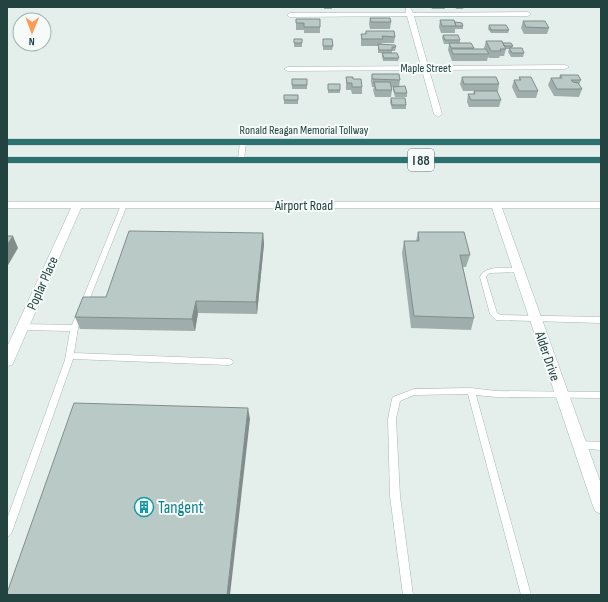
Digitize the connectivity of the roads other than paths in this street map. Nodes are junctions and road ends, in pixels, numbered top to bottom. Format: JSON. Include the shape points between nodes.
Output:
{"nodes":[{"id":1,"x":408,"y":7,"type":"edge"},
{"id":2,"x":528,"y":14,"type":"dead end"},
{"id":3,"x":290,"y":15,"type":"dead end"},
{"id":4,"x":410,"y":15,"type":"junction"},
{"id":5,"x":565,"y":67,"type":"dead end"},
{"id":6,"x":425,"y":68,"type":"junction"},
{"id":7,"x":288,"y":69,"type":"dead end"},
{"id":8,"x":438,"y":114,"type":"dead end"},
{"id":9,"x":7,"y":142,"type":"edge"},
{"id":10,"x":243,"y":142,"type":"junction"},
{"id":11,"x":601,"y":142,"type":"edge"},
{"id":12,"x":7,"y":160,"type":"edge"},
{"id":13,"x":241,"y":160,"type":"junction"},
{"id":14,"x":601,"y":160,"type":"edge"},
{"id":15,"x":7,"y":205,"type":"edge"},
{"id":16,"x":124,"y":205,"type":"junction"},
{"id":17,"x":496,"y":205,"type":"junction"},
{"id":18,"x":601,"y":205,"type":"edge"},
{"id":19,"x":78,"y":206,"type":"junction"},
{"id":20,"x":518,"y":270,"type":"junction"},
{"id":21,"x":535,"y":319,"type":"junction"},
{"id":22,"x":601,"y":320,"type":"edge"},
{"id":23,"x":23,"y":327,"type":"junction"},
{"id":24,"x":74,"y":328,"type":"junction"},
{"id":25,"x":70,"y":356,"type":"junction"},
{"id":26,"x":7,"y":361,"type":"edge"},
{"id":27,"x":229,"y":362,"type":"dead end"},
{"id":28,"x":470,"y":391,"type":"junction"},
{"id":29,"x":562,"y":395,"type":"junction"},
{"id":30,"x":601,"y":395,"type":"edge"},
{"id":31,"x":580,"y":445,"type":"junction"},
{"id":32,"x":601,"y":446,"type":"edge"},
{"id":33,"x":601,"y":506,"type":"edge"},
{"id":34,"x":7,"y":532,"type":"edge"},
{"id":35,"x":408,"y":595,"type":"edge"},
{"id":36,"x":526,"y":595,"type":"edge"}],
"edges":[{"from":1,"to":4,"type":"street"},
{"from":2,"to":4,"type":"street"},
{"from":3,"to":4,"type":"street"},
{"from":4,"to":6,"type":"street"},
{"from":5,"to":6,"type":"street","name":"Maple Street"},
{"from":6,"to":7,"type":"street","name":"Maple Street"},
{"from":6,"to":8,"type":"street"},
{"from":9,"to":10,"type":"highway","name":"Ronald Reagan Memorial Tollway","number":"I 88"},
{"from":10,"to":11,"type":"highway","name":"Ronald Reagan Memorial Tollway","number":"I 88"},
{"from":10,"to":13,"type":"lane"},
{"from":12,"to":13,"type":"highway","number":"I 88"},
{"from":13,"to":14,"type":"highway","number":"I 88"},
{"from":15,"to":19,"type":"street","name":"Airport Road"},
{"from":16,"to":17,"type":"street","name":"Airport Road"},
{"from":16,"to":19,"type":"street","name":"Airport Road"},
{"from":16,"to":24,"type":"lane"},
{"from":17,"to":18,"type":"street","name":"Airport Road"},
{"from":17,"to":20,"type":"street","name":"Alder Drive"},
{"from":19,"to":23,"type":"street","name":"Poplar Place"},
{"from":20,"to":21,"type":"street","name":"Alder Drive"},
{"from":20,"to":21,"type":"lane","via":[[489,271],[484,274],[494,314],[499,318]]},
{"from":21,"to":22,"type":"lane"},
{"from":21,"to":29,"type":"street","name":"Alder Drive"},
{"from":23,"to":24,"type":"lane"},
{"from":23,"to":26,"type":"street","name":"Poplar Place"},
{"from":24,"to":25,"type":"lane"},
{"from":25,"to":27,"type":"lane"},
{"from":25,"to":34,"type":"lane"},
{"from":28,"to":29,"type":"lane"},
{"from":28,"to":35,"type":"lane","via":[[414,392],[396,399],[392,419],[395,496]]},
{"from":28,"to":36,"type":"lane"},
{"from":29,"to":30,"type":"lane"},
{"from":29,"to":31,"type":"street","name":"Alder Drive"},
{"from":31,"to":32,"type":"lane"},
{"from":31,"to":33,"type":"street","name":"Alder Drive"}]}
